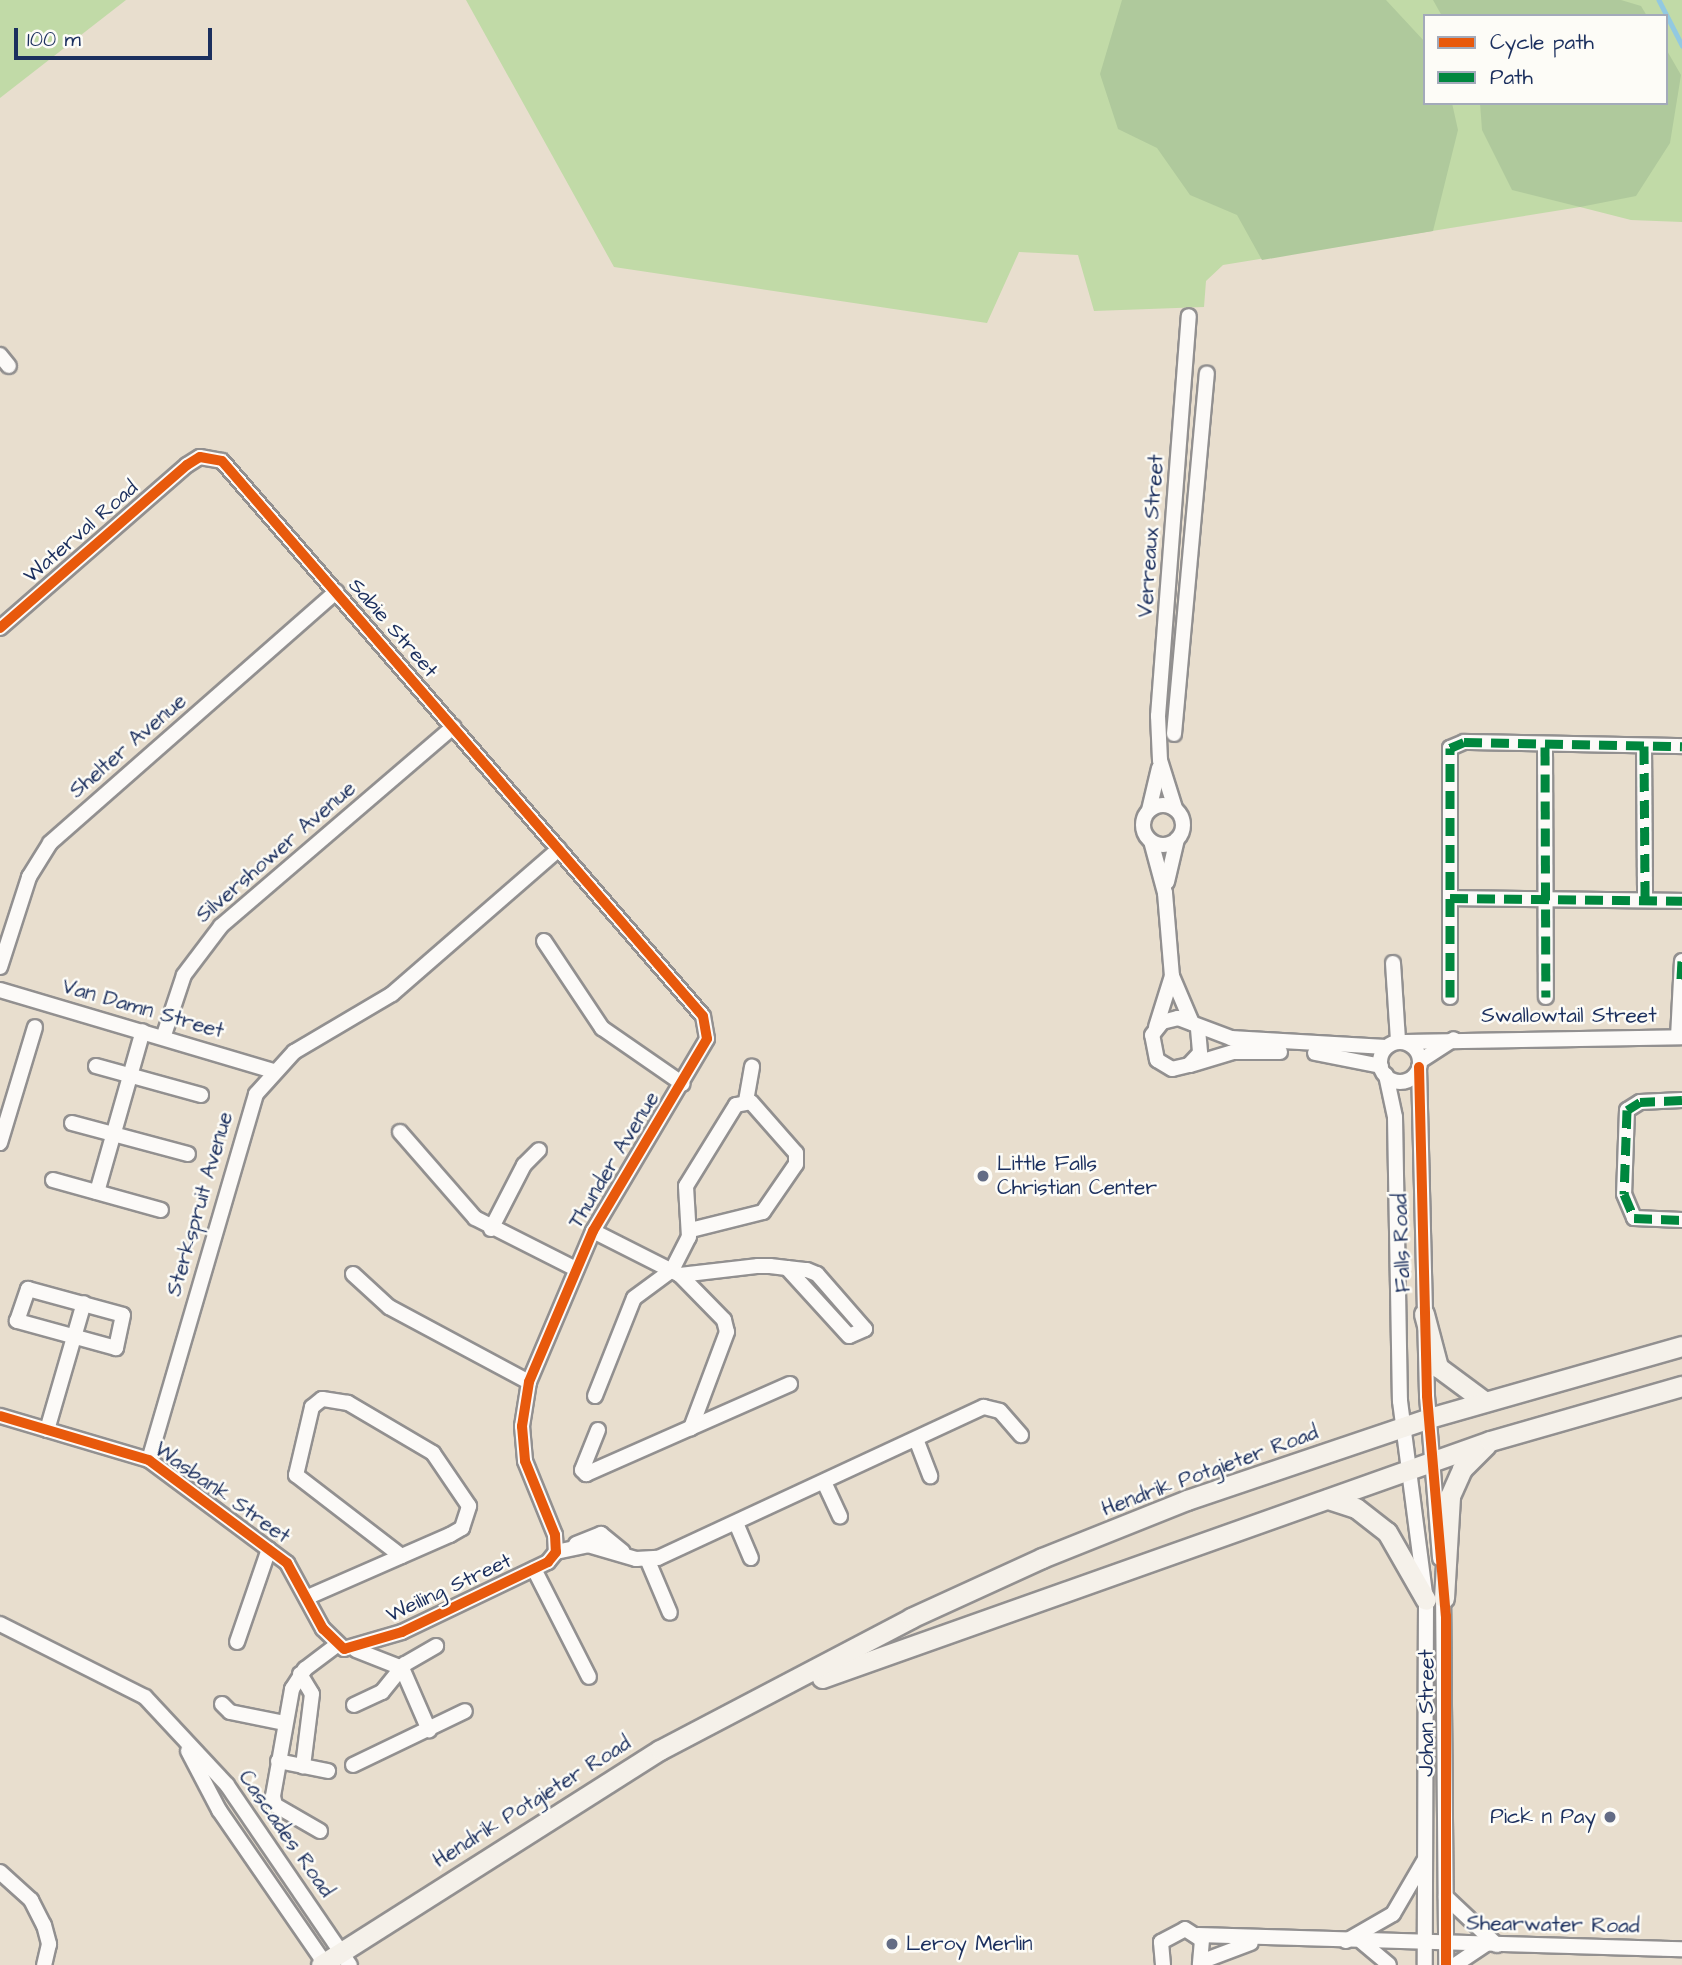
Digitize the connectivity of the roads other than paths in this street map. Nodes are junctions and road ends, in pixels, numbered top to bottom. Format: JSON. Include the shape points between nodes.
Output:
{"nodes":[{"id":1,"x":1189,"y":316,"type":"dead end"},
{"id":2,"x":1207,"y":374,"type":"dead end"},
{"id":3,"x":187,"y":465,"type":"joint"},
{"id":4,"x":336,"y":592,"type":"junction"},
{"id":5,"x":0,"y":628,"type":"edge"},
{"id":6,"x":453,"y":727,"type":"junction"},
{"id":7,"x":1174,"y":734,"type":"dead end"},
{"id":8,"x":1643,"y":746,"type":"junction"},
{"id":9,"x":1682,"y":746,"type":"edge"},
{"id":10,"x":1545,"y":747,"type":"junction"},
{"id":11,"x":1160,"y":760,"type":"junction"},
{"id":12,"x":1175,"y":808,"type":"junction"},
{"id":13,"x":1149,"y":810,"type":"junction"},
{"id":14,"x":1177,"y":839,"type":"junction"},
{"id":15,"x":1151,"y":841,"type":"junction"},
{"id":16,"x":559,"y":849,"type":"junction"},
{"id":17,"x":1166,"y":893,"type":"junction"},
{"id":18,"x":1450,"y":898,"type":"junction"},
{"id":19,"x":1545,"y":899,"type":"junction"},
{"id":20,"x":1645,"y":900,"type":"junction"},
{"id":21,"x":1682,"y":901,"type":"edge"},
{"id":22,"x":544,"y":941,"type":"dead end"},
{"id":23,"x":1682,"y":961,"type":"edge"},
{"id":24,"x":1393,"y":963,"type":"dead end"},
{"id":25,"x":0,"y":967,"type":"edge"},
{"id":26,"x":1172,"y":976,"type":"junction"},
{"id":27,"x":0,"y":990,"type":"edge"},
{"id":28,"x":1450,"y":997,"type":"dead end"},
{"id":29,"x":1546,"y":997,"type":"dead end"},
{"id":30,"x":1195,"y":1026,"type":"junction"},
{"id":31,"x":34,"y":1027,"type":"dead end"},
{"id":32,"x":1156,"y":1027,"type":"junction"},
{"id":33,"x":143,"y":1031,"type":"junction"},
{"id":34,"x":164,"y":1035,"type":"junction"},
{"id":35,"x":1680,"y":1037,"type":"edge"},
{"id":36,"x":1455,"y":1038,"type":"junction"},
{"id":37,"x":1396,"y":1044,"type":"junction"},
{"id":38,"x":1420,"y":1064,"type":"junction"},
{"id":39,"x":1189,"y":1065,"type":"junction"},
{"id":40,"x":96,"y":1066,"type":"dead end"},
{"id":41,"x":752,"y":1067,"type":"dead end"},
{"id":42,"x":273,"y":1071,"type":"junction"},
{"id":43,"x":1383,"y":1071,"type":"junction"},
{"id":44,"x":131,"y":1074,"type":"junction"},
{"id":45,"x":683,"y":1084,"type":"junction"},
{"id":46,"x":201,"y":1095,"type":"dead end"},
{"id":47,"x":1682,"y":1100,"type":"edge"},
{"id":48,"x":746,"y":1101,"type":"junction"},
{"id":49,"x":72,"y":1123,"type":"dead end"},
{"id":50,"x":400,"y":1132,"type":"dead end"},
{"id":51,"x":112,"y":1135,"type":"junction"},
{"id":52,"x":0,"y":1143,"type":"edge"},
{"id":53,"x":539,"y":1150,"type":"dead end"},
{"id":54,"x":188,"y":1154,"type":"dead end"},
{"id":55,"x":53,"y":1180,"type":"dead end"},
{"id":56,"x":1420,"y":1188,"type":"junction"},
{"id":57,"x":1395,"y":1189,"type":"junction"},
{"id":58,"x":97,"y":1192,"type":"junction"},
{"id":59,"x":161,"y":1210,"type":"dead end"},
{"id":60,"x":1682,"y":1220,"type":"edge"},
{"id":61,"x":491,"y":1228,"type":"junction"},
{"id":62,"x":691,"y":1230,"type":"junction"},
{"id":63,"x":593,"y":1231,"type":"junction"},
{"id":64,"x":787,"y":1268,"type":"junction"},
{"id":65,"x":576,"y":1269,"type":"junction"},
{"id":66,"x":676,"y":1272,"type":"junction"},
{"id":67,"x":353,"y":1274,"type":"dead end"},
{"id":68,"x":84,"y":1303,"type":"junction"},
{"id":69,"x":1424,"y":1314,"type":"junction"},
{"id":70,"x":74,"y":1338,"type":"junction"},
{"id":71,"x":1682,"y":1346,"type":"edge"},
{"id":72,"x":529,"y":1382,"type":"junction"},
{"id":73,"x":790,"y":1384,"type":"dead end"},
{"id":74,"x":1682,"y":1386,"type":"edge"},
{"id":75,"x":595,"y":1396,"type":"dead end"},
{"id":76,"x":1485,"y":1401,"type":"junction"},
{"id":77,"x":0,"y":1416,"type":"edge"},
{"id":78,"x":1429,"y":1418,"type":"junction"},
{"id":79,"x":1402,"y":1427,"type":"junction"},
{"id":80,"x":691,"y":1429,"type":"junction"},
{"id":81,"x":47,"y":1430,"type":"junction"},
{"id":82,"x":598,"y":1430,"type":"dead end"},
{"id":83,"x":1021,"y":1435,"type":"dead end"},
{"id":84,"x":916,"y":1439,"type":"junction"},
{"id":85,"x":1490,"y":1441,"type":"junction"},
{"id":86,"x":149,"y":1461,"type":"junction"},
{"id":87,"x":1430,"y":1462,"type":"junction"},
{"id":88,"x":1408,"y":1470,"type":"junction"},
{"id":89,"x":930,"y":1476,"type":"dead end"},
{"id":90,"x":824,"y":1482,"type":"junction"},
{"id":91,"x":1328,"y":1499,"type":"junction"},
{"id":92,"x":840,"y":1517,"type":"dead end"},
{"id":93,"x":736,"y":1523,"type":"junction"},
{"id":94,"x":269,"y":1549,"type":"junction"},
{"id":95,"x":556,"y":1552,"type":"junction"},
{"id":96,"x":401,"y":1556,"type":"junction"},
{"id":97,"x":751,"y":1558,"type":"dead end"},
{"id":98,"x":648,"y":1561,"type":"junction"},
{"id":99,"x":534,"y":1569,"type":"junction"},
{"id":100,"x":308,"y":1597,"type":"junction"},
{"id":101,"x":1435,"y":1599,"type":"junction"},
{"id":102,"x":670,"y":1614,"type":"dead end"},
{"id":103,"x":0,"y":1624,"type":"edge"},
{"id":104,"x":237,"y":1642,"type":"dead end"},
{"id":105,"x":337,"y":1645,"type":"junction"},
{"id":106,"x":436,"y":1646,"type":"dead end"},
{"id":107,"x":356,"y":1650,"type":"junction"},
{"id":108,"x":402,"y":1668,"type":"junction"},
{"id":109,"x":300,"y":1674,"type":"junction"},
{"id":110,"x":589,"y":1677,"type":"dead end"},
{"id":111,"x":775,"y":1694,"type":"junction"},
{"id":112,"x":222,"y":1704,"type":"dead end"},
{"id":113,"x":354,"y":1705,"type":"dead end"},
{"id":114,"x":465,"y":1711,"type":"dead end"},
{"id":115,"x":284,"y":1723,"type":"junction"},
{"id":116,"x":429,"y":1730,"type":"junction"},
{"id":117,"x":179,"y":1734,"type":"junction"},
{"id":118,"x":278,"y":1760,"type":"junction"},
{"id":119,"x":354,"y":1765,"type":"dead end"},
{"id":120,"x":303,"y":1766,"type":"junction"},
{"id":121,"x":328,"y":1771,"type":"dead end"},
{"id":122,"x":320,"y":1831,"type":"dead end"},
{"id":123,"x":1426,"y":1858,"type":"junction"},
{"id":124,"x":0,"y":1872,"type":"edge"},
{"id":125,"x":1446,"y":1897,"type":"junction"},
{"id":126,"x":1198,"y":1934,"type":"junction"},
{"id":127,"x":1256,"y":1941,"type":"junction"},
{"id":128,"x":1345,"y":1942,"type":"junction"},
{"id":129,"x":1362,"y":1942,"type":"junction"},
{"id":130,"x":1446,"y":1943,"type":"junction"},
{"id":131,"x":1425,"y":1944,"type":"junction"},
{"id":132,"x":1491,"y":1945,"type":"junction"},
{"id":133,"x":1682,"y":1949,"type":"edge"},
{"id":134,"x":46,"y":1961,"type":"edge"},
{"id":135,"x":332,"y":1962,"type":"edge"},
{"id":136,"x":1158,"y":1962,"type":"edge"},
{"id":137,"x":1202,"y":1963,"type":"edge"},
{"id":138,"x":1389,"y":1965,"type":"edge"},
{"id":139,"x":1425,"y":1965,"type":"edge"},
{"id":140,"x":1446,"y":1965,"type":"edge"},
{"id":141,"x":1455,"y":1965,"type":"edge"}],
"edges":[{"from":1,"to":11,"type":"street","name":"Verreaux Street"},
{"from":2,"to":7,"type":"street"},
{"from":3,"to":4,"type":"street","name":"Sabie Street","via":[[200,457],[222,461]]},
{"from":3,"to":5,"type":"street","name":"Waterval Road"},
{"from":4,"to":6,"type":"street","name":"Sabie Street"},
{"from":4,"to":25,"type":"street","name":"Shelter Avenue","via":[[50,843],[29,877]]},
{"from":6,"to":16,"type":"street","name":"Sabie Street"},
{"from":6,"to":34,"type":"street","name":"Silvershower Avenue","via":[[221,926],[184,975]]},
{"from":8,"to":9,"type":"street"},
{"from":8,"to":10,"type":"street"},
{"from":8,"to":20,"type":"street"},
{"from":10,"to":18,"type":"street","via":[[1464,742],[1450,748]]},
{"from":10,"to":19,"type":"street"},
{"from":11,"to":12,"type":"street","name":"Verreaux Street"},
{"from":11,"to":13,"type":"street","name":"Verreaux Street"},
{"from":12,"to":13,"type":"street"},
{"from":12,"to":14,"type":"street","via":[[1183,823]]},
{"from":13,"to":15,"type":"street","via":[[1144,829]]},
{"from":14,"to":15,"type":"street"},
{"from":14,"to":17,"type":"street"},
{"from":15,"to":17,"type":"street"},
{"from":16,"to":42,"type":"street","via":[[392,994]]},
{"from":16,"to":45,"type":"street","name":"Thunder Avenue","via":[[703,1016],[708,1038]]},
{"from":17,"to":26,"type":"street"},
{"from":18,"to":19,"type":"street"},
{"from":18,"to":28,"type":"street"},
{"from":19,"to":20,"type":"street"},
{"from":19,"to":29,"type":"street"},
{"from":20,"to":21,"type":"street"},
{"from":22,"to":45,"type":"street","via":[[602,1028]]},
{"from":23,"to":35,"type":"street"},
{"from":24,"to":37,"type":"street"},
{"from":26,"to":30,"type":"street"},
{"from":26,"to":32,"type":"street"},
{"from":27,"to":33,"type":"street","name":"Van Damn Street"},
{"from":30,"to":32,"type":"street","via":[[1170,1019]]},
{"from":30,"to":37,"type":"street","name":"Swallowtail Street","via":[[1270,1042]]},
{"from":30,"to":39,"type":"street","via":[[1200,1053]]},
{"from":31,"to":52,"type":"street"},
{"from":32,"to":39,"type":"street","via":[[1151,1044],[1157,1060],[1172,1069]]},
{"from":33,"to":34,"type":"street","name":"Van Damn Street"},
{"from":33,"to":44,"type":"street"},
{"from":34,"to":42,"type":"street","name":"Van Damn Street"},
{"from":35,"to":36,"type":"street","name":"Swallowtail Street"},
{"from":36,"to":37,"type":"street","name":"Swallowtail Street"},
{"from":36,"to":38,"type":"street","name":"Swallowtail Street"},
{"from":37,"to":38,"type":"street"},
{"from":37,"to":43,"type":"street"},
{"from":38,"to":43,"type":"street","name":"Swallowtail Street","via":[[1406,1081]]},
{"from":38,"to":56,"type":"street","name":"Falls Road"},
{"from":39,"to":43,"type":"street","via":[[1233,1052],[1270,1051],[1348,1055]]},
{"from":40,"to":44,"type":"street"},
{"from":41,"to":48,"type":"street"},
{"from":42,"to":86,"type":"street","name":"Sterkspruit Avenue","via":[[240,1136]]},
{"from":43,"to":57,"type":"street","name":"Falls Road","via":[[1395,1117]]},
{"from":44,"to":46,"type":"street"},
{"from":44,"to":51,"type":"street"},
{"from":45,"to":63,"type":"street","name":"Thunder Avenue"},
{"from":47,"to":60,"type":"street","via":[[1640,1102],[1627,1110],[1624,1194],[1634,1218]]},
{"from":48,"to":62,"type":"street","via":[[736,1105],[686,1186]]},
{"from":48,"to":62,"type":"street","via":[[796,1153],[796,1164],[763,1212]]},
{"from":49,"to":51,"type":"street"},
{"from":50,"to":61,"type":"street","via":[[457,1201]]},
{"from":51,"to":54,"type":"street"},
{"from":51,"to":58,"type":"street"},
{"from":53,"to":61,"type":"street","via":[[524,1165]]},
{"from":55,"to":58,"type":"street"},
{"from":56,"to":57,"type":"street"},
{"from":56,"to":69,"type":"street","name":"Falls Road"},
{"from":57,"to":79,"type":"street","name":"Falls Road"},
{"from":58,"to":59,"type":"street"},
{"from":61,"to":65,"type":"street"},
{"from":62,"to":66,"type":"street"},
{"from":63,"to":65,"type":"street","name":"Thunder Avenue"},
{"from":63,"to":66,"type":"street"},
{"from":64,"to":64,"type":"street","via":[[849,1336],[865,1329],[826,1279]]},
{"from":64,"to":66,"type":"street"},
{"from":65,"to":72,"type":"street","name":"Thunder Avenue"},
{"from":66,"to":75,"type":"street","via":[[635,1298]]},
{"from":66,"to":80,"type":"street","via":[[724,1320],[727,1332]]},
{"from":67,"to":72,"type":"street","via":[[389,1307]]},
{"from":68,"to":70,"type":"street"},
{"from":68,"to":70,"type":"street","via":[[123,1315],[118,1345]]},
{"from":68,"to":70,"type":"street","via":[[28,1289],[22,1293],[17,1321]]},
{"from":69,"to":76,"type":"main road","via":[[1438,1367]]},
{"from":69,"to":78,"type":"street","name":"Falls Road"},
{"from":70,"to":81,"type":"street"},
{"from":71,"to":76,"type":"main road","name":"Hendrik Potgieter Road"},
{"from":72,"to":95,"type":"street","name":"Thunder Avenue","via":[[522,1426],[525,1461],[555,1535]]},
{"from":73,"to":80,"type":"street"},
{"from":74,"to":85,"type":"main road","name":"Hendrik Potgieter Road"},
{"from":76,"to":78,"type":"main road","name":"Hendrik Potgieter Road"},
{"from":77,"to":81,"type":"street","name":"Wasbank Street"},
{"from":78,"to":79,"type":"main road","name":"Hendrik Potgieter Road"},
{"from":78,"to":87,"type":"street","name":"Falls Road"},
{"from":79,"to":88,"type":"street","name":"Falls Road"},
{"from":79,"to":111,"type":"main road","name":"Hendrik Potgieter Road","via":[[1187,1500],[1042,1558],[911,1618]]},
{"from":80,"to":82,"type":"street","via":[[586,1474],[582,1470]]},
{"from":81,"to":86,"type":"street","name":"Wasbank Street"},
{"from":83,"to":84,"type":"street","via":[[989,1407]]},
{"from":84,"to":89,"type":"street"},
{"from":84,"to":90,"type":"street"},
{"from":85,"to":87,"type":"main road","name":"Hendrik Potgieter Road"},
{"from":85,"to":101,"type":"main road","via":[[1462,1469],[1450,1496]]},
{"from":86,"to":94,"type":"street","name":"Wasbank Street"},
{"from":87,"to":88,"type":"main road","name":"Hendrik Potgieter Road"},
{"from":87,"to":101,"type":"street","name":"Johan Street"},
{"from":88,"to":91,"type":"main road","name":"Hendrik Potgieter Road"},
{"from":88,"to":101,"type":"street","name":"Johan Street"},
{"from":90,"to":92,"type":"street"},
{"from":90,"to":93,"type":"street"},
{"from":91,"to":101,"type":"main road","via":[[1356,1508],[1387,1532]]},
{"from":91,"to":111,"type":"main road","name":"Hendrik Potgieter Road"},
{"from":93,"to":97,"type":"street"},
{"from":93,"to":98,"type":"street"},
{"from":94,"to":100,"type":"street","name":"Wasbank Street","via":[[299,1577]]},
{"from":94,"to":104,"type":"street"},
{"from":95,"to":98,"type":"street","name":"Weiling Street","via":[[574,1546]]},
{"from":95,"to":99,"type":"street","name":"Weiling Street"},
{"from":96,"to":96,"type":"street","via":[[296,1475],[312,1407],[322,1399],[348,1404],[433,1453],[467,1497],[462,1528]]},
{"from":96,"to":100,"type":"street"},
{"from":98,"to":102,"type":"street"},
{"from":99,"to":107,"type":"street","name":"Weiling Street"},
{"from":99,"to":110,"type":"street"},
{"from":100,"to":105,"type":"street","name":"Wasbank Street"},
{"from":101,"to":123,"type":"street","name":"Johan Street"},
{"from":101,"to":125,"type":"street","name":"Johan Street"},
{"from":103,"to":117,"type":"street","name":"Cascades Road","via":[[145,1697]]},
{"from":105,"to":107,"type":"street"},
{"from":105,"to":109,"type":"street"},
{"from":106,"to":108,"type":"street"},
{"from":107,"to":108,"type":"street"},
{"from":108,"to":113,"type":"street","via":[[386,1688]]},
{"from":108,"to":116,"type":"street"},
{"from":109,"to":115,"type":"street"},
{"from":109,"to":120,"type":"street","via":[[312,1694]]},
{"from":111,"to":135,"type":"main road","name":"Hendrik Potgieter Road","via":[[660,1750]]},
{"from":112,"to":115,"type":"street","via":[[230,1712]]},
{"from":114,"to":116,"type":"street"},
{"from":115,"to":118,"type":"street"},
{"from":116,"to":119,"type":"street"},
{"from":117,"to":135,"type":"street","name":"Cascades Road","via":[[219,1810]]},
{"from":117,"to":135,"type":"street","name":"Cascades Road","via":[[227,1785]]},
{"from":118,"to":120,"type":"street"},
{"from":118,"to":122,"type":"street","via":[[273,1802]]},
{"from":120,"to":121,"type":"street"},
{"from":123,"to":128,"type":"street","via":[[1393,1914]]},
{"from":123,"to":131,"type":"street","name":"Johan Street"},
{"from":124,"to":134,"type":"street","via":[[31,1900],[44,1925]]},
{"from":125,"to":130,"type":"street","name":"Johan Street"},
{"from":125,"to":132,"type":"street"},
{"from":126,"to":127,"type":"street","name":"Shearwater Road"},
{"from":126,"to":136,"type":"street","name":"Shearwater Road","via":[[1171,1931]]},
{"from":126,"to":137,"type":"street"},
{"from":127,"to":128,"type":"street","name":"Shearwater Road"},
{"from":127,"to":137,"type":"street","name":"Shearwater Road"},
{"from":128,"to":129,"type":"street","name":"Shearwater Road"},
{"from":129,"to":131,"type":"street","name":"Shearwater Road"},
{"from":129,"to":138,"type":"street"},
{"from":130,"to":131,"type":"street","name":"Shearwater Road"},
{"from":130,"to":132,"type":"street","name":"Shearwater Road"},
{"from":130,"to":140,"type":"street","name":"Johan Street"},
{"from":131,"to":139,"type":"street","name":"Johan Street"},
{"from":132,"to":133,"type":"street","name":"Shearwater Road"},
{"from":132,"to":141,"type":"street"}]}
